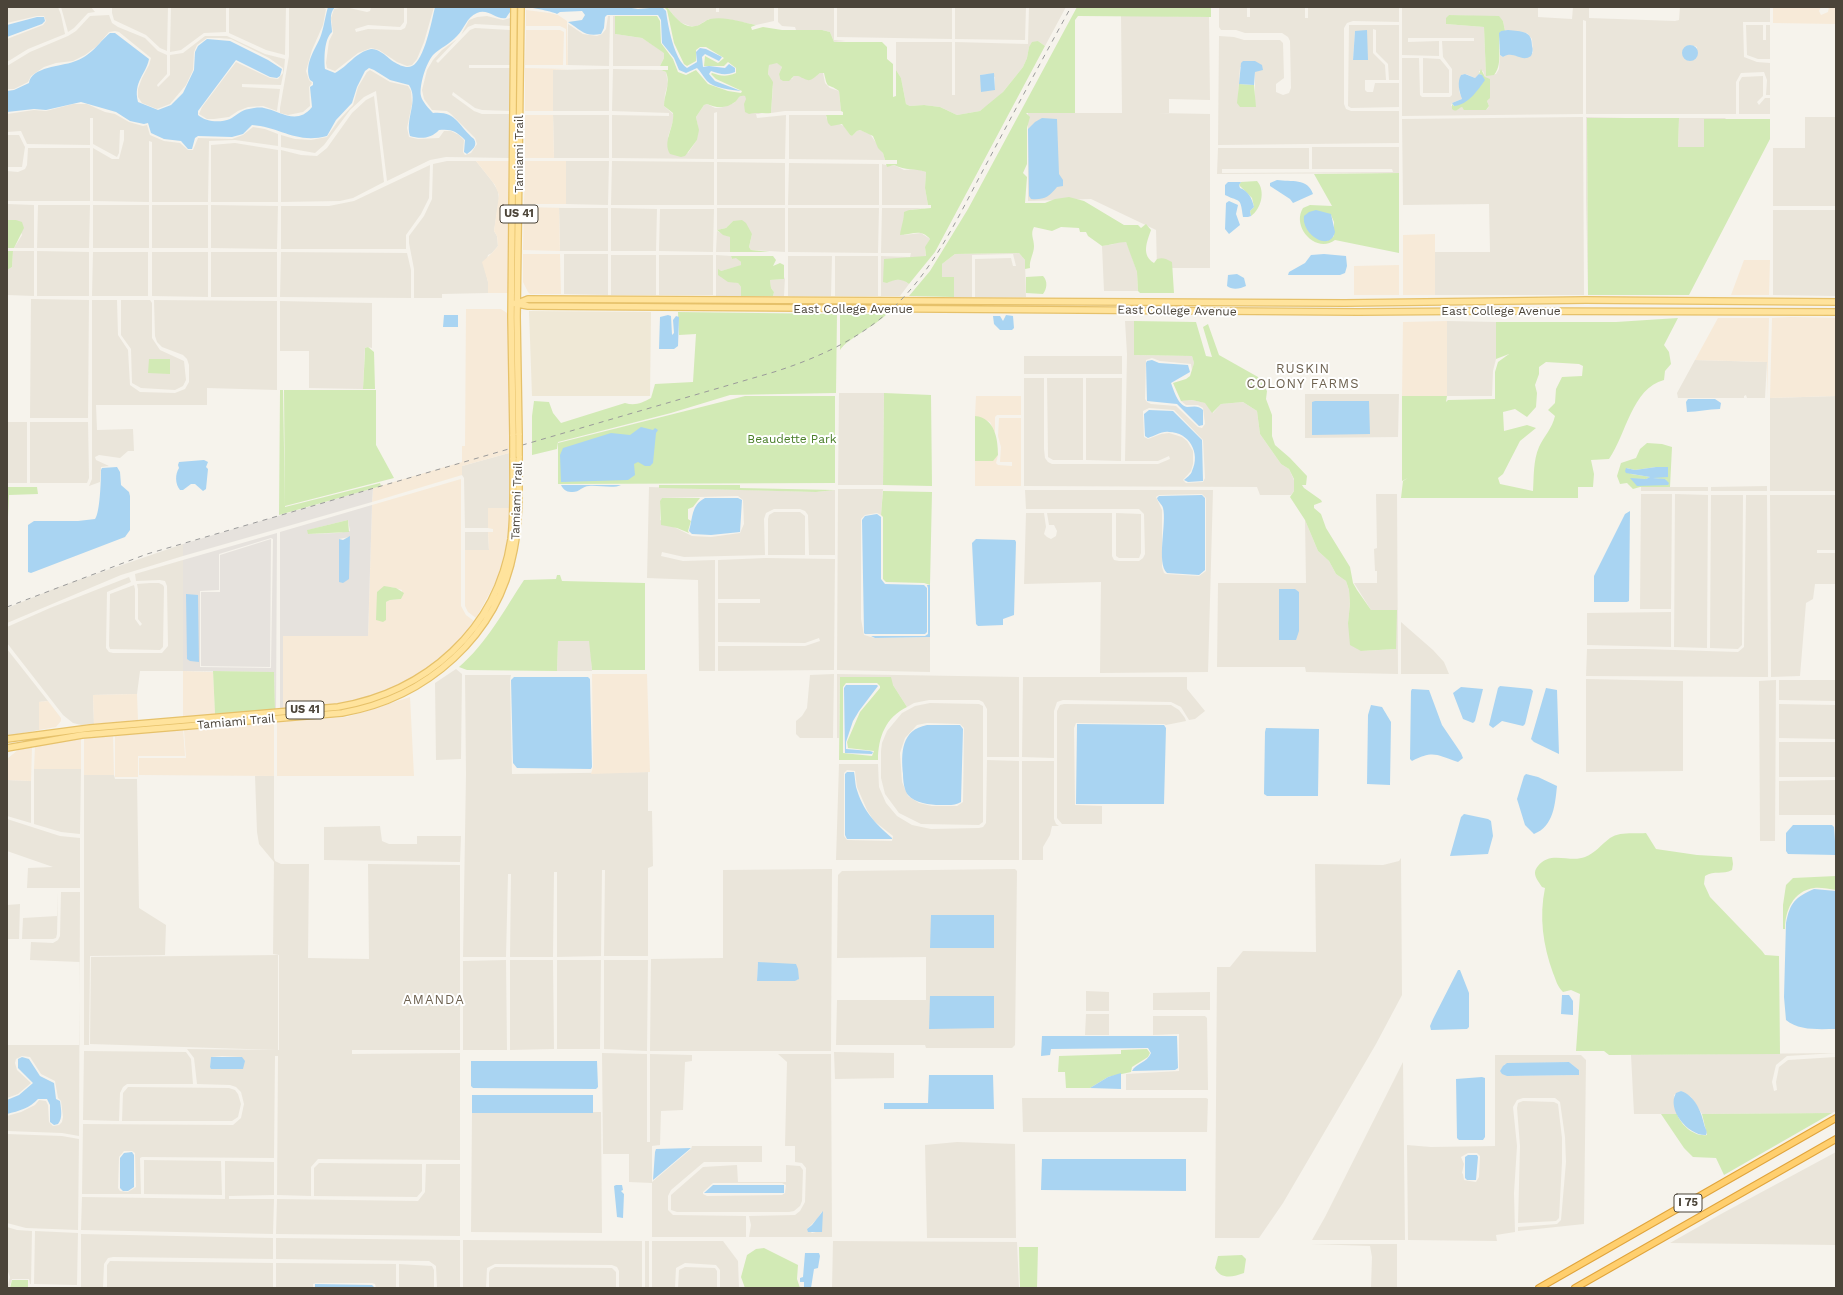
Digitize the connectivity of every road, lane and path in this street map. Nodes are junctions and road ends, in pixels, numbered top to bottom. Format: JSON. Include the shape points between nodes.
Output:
{"nodes":[{"id":1,"x":514,"y":7,"type":"edge"},
{"id":2,"x":520,"y":7,"type":"edge"},
{"id":3,"x":512,"y":244,"type":"junction"},
{"id":4,"x":519,"y":252,"type":"junction"},
{"id":5,"x":766,"y":301,"type":"junction"},
{"id":6,"x":1061,"y":301,"type":"junction"},
{"id":7,"x":1836,"y":302,"type":"edge"},
{"id":8,"x":515,"y":303,"type":"junction"},
{"id":9,"x":1015,"y":303,"type":"junction"},
{"id":10,"x":771,"y":308,"type":"junction"},
{"id":11,"x":984,"y":310,"type":"junction"},
{"id":12,"x":1022,"y":310,"type":"junction"},
{"id":13,"x":1836,"y":312,"type":"edge"},
{"id":14,"x":516,"y":457,"type":"junction"},
{"id":15,"x":7,"y":739,"type":"edge"},
{"id":16,"x":7,"y":748,"type":"edge"},
{"id":17,"x":1836,"y":1118,"type":"edge"},
{"id":18,"x":1836,"y":1139,"type":"edge"},
{"id":19,"x":1539,"y":1288,"type":"edge"},
{"id":20,"x":1575,"y":1288,"type":"edge"}],
"edges":[{"from":1,"to":3,"type":"main road","name":"Tamiami Trail","number":"US 41"},
{"from":2,"to":4,"type":"main road","name":"Tamiami Trail","number":"US 41"},
{"from":3,"to":4,"type":"main road"},
{"from":3,"to":8,"type":"main road","name":"Tamiami Trail","number":"US 41"},
{"from":4,"to":8,"type":"main road","name":"Tamiami Trail","number":"US 41"},
{"from":5,"to":8,"type":"main road","name":"East College Avenue","via":[[528,300]]},
{"from":5,"to":9,"type":"main road","name":"East College Avenue"},
{"from":5,"to":10,"type":"main road"},
{"from":6,"to":7,"type":"main road","name":"East College Avenue"},
{"from":6,"to":9,"type":"main road","name":"East College Avenue"},
{"from":6,"to":12,"type":"main road","via":[[1029,304]]},
{"from":8,"to":10,"type":"main road","name":"East College Avenue","via":[[528,306]]},
{"from":8,"to":14,"type":"main road","name":"Tamiami Trail","number":"US 41","bridge":true},
{"from":9,"to":11,"type":"main road","via":[[992,306]]},
{"from":9,"to":12,"type":"main road"},
{"from":10,"to":11,"type":"main road","name":"East College Avenue"},
{"from":11,"to":12,"type":"main road","name":"East College Avenue"},
{"from":12,"to":13,"type":"main road","name":"East College Avenue","via":[[1379,313]]},
{"from":14,"to":15,"type":"main road","name":"Tamiami Trail","number":"US 41","via":[[511,539],[494,594],[483,614],[458,646],[437,666],[408,685],[375,699],[338,707],[84,728]]},
{"from":14,"to":16,"type":"main road","name":"Tamiami Trail","number":"US 41","via":[[516,538],[508,575],[498,599],[477,633],[461,652],[442,670],[411,690],[378,704],[342,713],[82,735]]},
{"from":17,"to":19,"type":"highway","number":"I 75"},
{"from":18,"to":20,"type":"highway","number":"I 75"}]}
